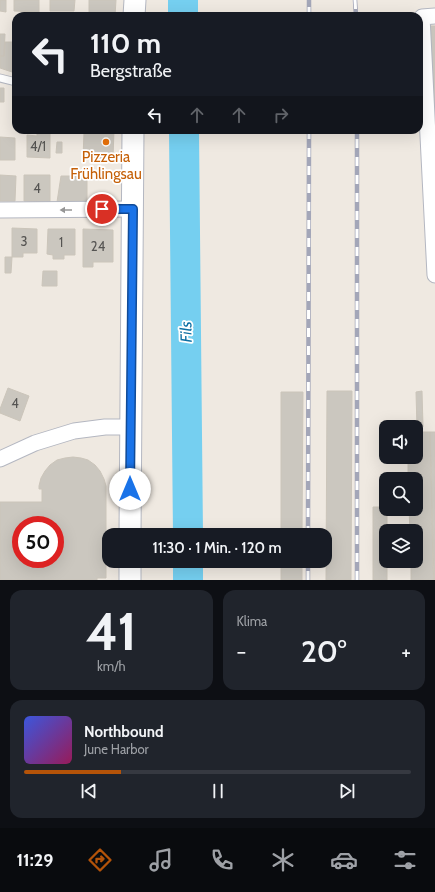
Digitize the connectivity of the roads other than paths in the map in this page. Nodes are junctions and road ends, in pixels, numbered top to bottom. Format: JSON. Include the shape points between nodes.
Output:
{"nodes":[{"id":1,"x":135,"y":0,"type":"edge"},
{"id":2,"x":134,"y":12,"type":"edge"},
{"id":3,"x":435,"y":16,"type":"edge"},
{"id":4,"x":423,"y":17,"type":"edge"},
{"id":5,"x":423,"y":37,"type":"edge"},
{"id":6,"x":0,"y":78,"type":"edge"},
{"id":7,"x":12,"y":81,"type":"edge"},
{"id":8,"x":133,"y":134,"type":"edge"},
{"id":9,"x":133,"y":209,"type":"junction"},
{"id":10,"x":0,"y":210,"type":"edge"},
{"id":11,"x":435,"y":275,"type":"edge"},
{"id":12,"x":131,"y":427,"type":"junction"},
{"id":13,"x":0,"y":459,"type":"edge"},
{"id":14,"x":130,"y":528,"type":"edge"},
{"id":15,"x":130,"y":568,"type":"edge"},
{"id":16,"x":130,"y":580,"type":"edge"}],
"edges":[{"from":1,"to":2,"type":"main road"},
{"from":3,"to":4,"type":"street"},
{"from":5,"to":11,"type":"street"},
{"from":6,"to":7,"type":"lane"},
{"from":8,"to":9,"type":"main road"},
{"from":9,"to":10,"type":"street","one_way":true},
{"from":9,"to":12,"type":"main road"},
{"from":12,"to":13,"type":"street","via":[[74,431],[35,443]]},
{"from":12,"to":14,"type":"main road"},
{"from":15,"to":16,"type":"main road"}]}
